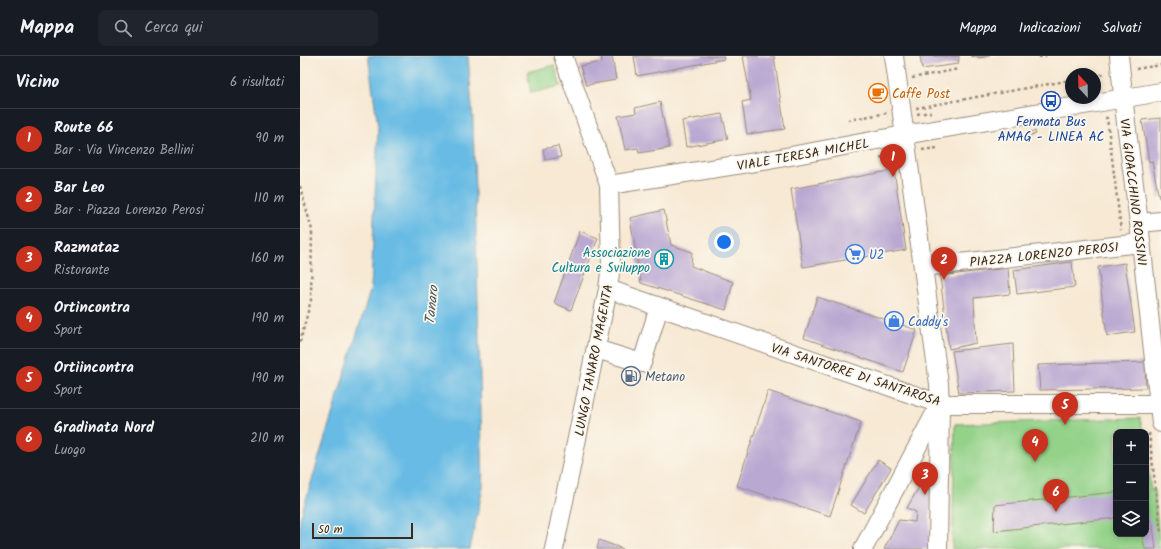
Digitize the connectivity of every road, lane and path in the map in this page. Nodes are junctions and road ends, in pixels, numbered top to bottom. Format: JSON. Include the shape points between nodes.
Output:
{"nodes":[{"id":1,"x":563,"y":56,"type":"edge"},
{"id":2,"x":894,"y":56,"type":"edge"},
{"id":3,"x":1046,"y":56,"type":"edge"},
{"id":4,"x":1119,"y":56,"type":"edge"},
{"id":5,"x":1039,"y":57,"type":"edge"},
{"id":6,"x":959,"y":69,"type":"dead end"},
{"id":7,"x":897,"y":80,"type":"junction"},
{"id":8,"x":1065,"y":81,"type":"edge"},
{"id":9,"x":1161,"y":92,"type":"edge"},
{"id":10,"x":1123,"y":98,"type":"junction"},
{"id":11,"x":901,"y":110,"type":"junction"},
{"id":12,"x":1100,"y":119,"type":"dead end"},
{"id":13,"x":848,"y":120,"type":"dead end"},
{"id":14,"x":904,"y":135,"type":"junction"},
{"id":15,"x":610,"y":185,"type":"junction"},
{"id":16,"x":300,"y":186,"type":"edge"},
{"id":17,"x":1161,"y":221,"type":"edge"},
{"id":18,"x":1139,"y":223,"type":"junction"},
{"id":19,"x":1121,"y":231,"type":"dead end"},
{"id":20,"x":1141,"y":243,"type":"junction"},
{"id":21,"x":923,"y":268,"type":"junction"},
{"id":22,"x":608,"y":289,"type":"junction"},
{"id":23,"x":659,"y":307,"type":"junction"},
{"id":24,"x":300,"y":342,"type":"edge"},
{"id":25,"x":596,"y":349,"type":"junction"},
{"id":26,"x":940,"y":404,"type":"junction"},
{"id":27,"x":1160,"y":404,"type":"edge"},
{"id":28,"x":1155,"y":426,"type":"edge"},
{"id":29,"x":1161,"y":534,"type":"edge"},
{"id":30,"x":554,"y":549,"type":"edge"},
{"id":31,"x":863,"y":549,"type":"edge"},
{"id":32,"x":938,"y":549,"type":"edge"}],
"edges":[{"from":1,"to":15,"type":"street","name":"LUNGO TANARO MAGENTA"},
{"from":2,"to":7,"type":"street"},
{"from":3,"to":5,"type":"path"},
{"from":4,"to":10,"type":"street","name":"VIA GIOACCHINO ROSSINI"},
{"from":6,"to":7,"type":"path"},
{"from":7,"to":11,"type":"street"},
{"from":8,"to":11,"type":"path"},
{"from":9,"to":10,"type":"street","name":"VIALE TERESA MICHEL"},
{"from":10,"to":14,"type":"street","name":"VIALE TERESA MICHEL"},
{"from":10,"to":18,"type":"street","name":"VIA GIOACCHINO ROSSINI"},
{"from":11,"to":13,"type":"path"},
{"from":11,"to":14,"type":"street"},
{"from":12,"to":19,"type":"path","via":[[1107,118]]},
{"from":14,"to":15,"type":"street","name":"VIALE TERESA MICHEL","via":[[769,160]]},
{"from":14,"to":21,"type":"street"},
{"from":15,"to":22,"type":"street","name":"LUNGO TANARO MAGENTA","via":[[611,265]]},
{"from":16,"to":24,"type":"path","via":[[312,230],[311,300]]},
{"from":17,"to":18,"type":"street"},
{"from":18,"to":20,"type":"street","name":"VIA GIOACCHINO ROSSINI"},
{"from":20,"to":21,"type":"street","name":"PIAZZA LORENZO PEROSI"},
{"from":20,"to":27,"type":"street","name":"VIA GIOACCHINO ROSSINI"},
{"from":21,"to":26,"type":"street"},
{"from":22,"to":23,"type":"street","name":"VIA SANTORRE DI SANTAROSA"},
{"from":22,"to":25,"type":"street","name":"LUNGO TANARO MAGENTA"},
{"from":23,"to":25,"type":"street","via":[[642,363]]},
{"from":23,"to":26,"type":"street","name":"VIA SANTORRE DI SANTAROSA"},
{"from":25,"to":30,"type":"street","name":"LUNGO TANARO MAGENTA"},
{"from":26,"to":27,"type":"street","name":"VIA SANTORRE DI SANTAROSA"},
{"from":26,"to":31,"type":"street"},
{"from":26,"to":32,"type":"street"},
{"from":27,"to":28,"type":"street","name":"VIA GIOACCHINO ROSSINI"},
{"from":28,"to":29,"type":"path"}]}
